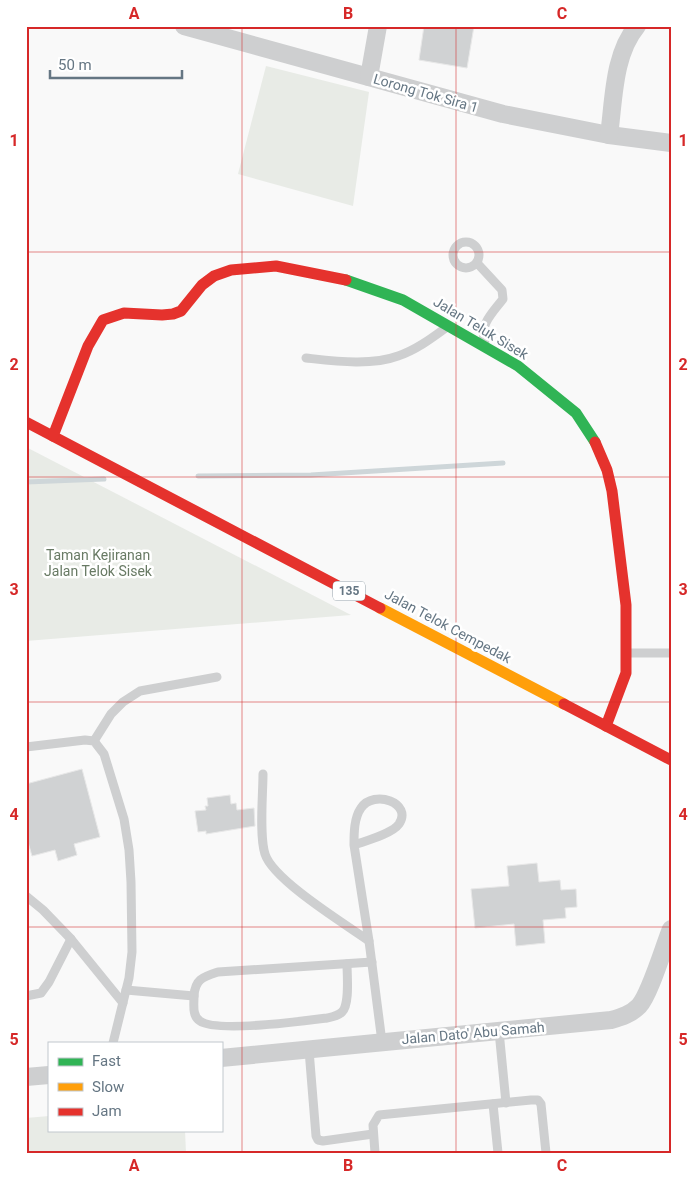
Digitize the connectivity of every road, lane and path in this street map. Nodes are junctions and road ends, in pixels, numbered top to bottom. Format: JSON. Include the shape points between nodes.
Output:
{"nodes":[{"id":1,"x":378,"y":26,"type":"edge"},
{"id":2,"x":637,"y":26,"type":"edge"},
{"id":3,"x":190,"y":27,"type":"edge"},
{"id":4,"x":369,"y":77,"type":"junction"},
{"id":5,"x":609,"y":136,"type":"junction"},
{"id":6,"x":671,"y":143,"type":"edge"},
{"id":7,"x":478,"y":263,"type":"dead end"},
{"id":8,"x":450,"y":326,"type":"junction"},
{"id":9,"x":489,"y":348,"type":"junction"},
{"id":10,"x":306,"y":358,"type":"dead end"},
{"id":11,"x":26,"y":422,"type":"edge"},
{"id":12,"x":53,"y":436,"type":"junction"},
{"id":13,"x":627,"y":653,"type":"junction"},
{"id":14,"x":671,"y":653,"type":"edge"},
{"id":15,"x":217,"y":677,"type":"dead end"},
{"id":16,"x":606,"y":726,"type":"junction"},
{"id":17,"x":94,"y":742,"type":"junction"},
{"id":18,"x":26,"y":747,"type":"edge"},
{"id":19,"x":671,"y":760,"type":"edge"},
{"id":20,"x":263,"y":774,"type":"dead end"},
{"id":21,"x":354,"y":845,"type":"junction"},
{"id":22,"x":26,"y":896,"type":"edge"},
{"id":23,"x":671,"y":929,"type":"edge"},
{"id":24,"x":71,"y":939,"type":"junction"},
{"id":25,"x":369,"y":941,"type":"junction"},
{"id":26,"x":372,"y":962,"type":"junction"},
{"id":27,"x":347,"y":964,"type":"junction"},
{"id":28,"x":126,"y":990,"type":"junction"},
{"id":29,"x":26,"y":996,"type":"edge"},
{"id":30,"x":194,"y":996,"type":"junction"},
{"id":31,"x":123,"y":1003,"type":"junction"},
{"id":32,"x":499,"y":1031,"type":"junction"},
{"id":33,"x":113,"y":1042,"type":"edge"},
{"id":34,"x":382,"y":1042,"type":"junction"},
{"id":35,"x":309,"y":1050,"type":"junction"},
{"id":36,"x":222,"y":1058,"type":"edge"},
{"id":37,"x":48,"y":1075,"type":"edge"},
{"id":38,"x":26,"y":1077,"type":"edge"},
{"id":39,"x":506,"y":1103,"type":"junction"},
{"id":40,"x":493,"y":1104,"type":"junction"},
{"id":41,"x":374,"y":1134,"type":"junction"},
{"id":42,"x":375,"y":1153,"type":"edge"},
{"id":43,"x":498,"y":1153,"type":"edge"},
{"id":44,"x":546,"y":1153,"type":"edge"}],
"edges":[{"from":1,"to":4,"type":"street"},
{"from":2,"to":5,"type":"street","via":[[623,50]]},
{"from":3,"to":4,"type":"street","name":"Lorong Tok Sira 1"},
{"from":4,"to":5,"type":"street","name":"Lorong Tok Sira 1","via":[[503,114]]},
{"from":5,"to":6,"type":"street","name":"Lorong Tok Sira 1"},
{"from":7,"to":9,"type":"lane","via":[[503,295],[482,331]]},
{"from":8,"to":9,"type":"street","name":"Jalan Teluk Sisek"},
{"from":8,"to":10,"type":"lane","via":[[397,357],[358,362]]},
{"from":8,"to":12,"type":"street","name":"Jalan Teluk Sisek","via":[[403,300],[348,280],[276,266],[231,270],[202,284],[181,310],[173,314],[124,313],[103,320],[88,346]]},
{"from":9,"to":13,"type":"street","name":"Jalan Teluk Sisek","via":[[518,366],[576,413],[602,454],[612,491],[619,543]]},
{"from":11,"to":12,"type":"street","name":"Jalan Telok Cempedak","number":"135"},
{"from":12,"to":16,"type":"street","name":"Jalan Telok Cempedak","number":"135"},
{"from":13,"to":14,"type":"lane"},
{"from":13,"to":16,"type":"street","name":"Jalan Teluk Sisek","via":[[626,673]]},
{"from":15,"to":17,"type":"lane","via":[[140,691],[111,714]]},
{"from":16,"to":19,"type":"street","name":"Jalan Telok Cempedak","number":"135"},
{"from":17,"to":18,"type":"lane","via":[[85,740]]},
{"from":17,"to":28,"type":"lane","via":[[104,754],[109,768],[129,850],[132,952]]},
{"from":20,"to":25,"type":"lane","via":[[263,842],[273,868],[304,896]]},
{"from":21,"to":21,"type":"lane","via":[[395,828],[402,817],[397,804],[378,798],[368,800],[356,818]]},
{"from":21,"to":25,"type":"lane"},
{"from":22,"to":24,"type":"lane"},
{"from":23,"to":32,"type":"street","name":"Jalan Dato' Abu Samah","via":[[647,993],[640,1005],[627,1015],[611,1020]]},
{"from":24,"to":29,"type":"lane","via":[[45,988],[41,993]]},
{"from":24,"to":31,"type":"lane"},
{"from":25,"to":26,"type":"lane"},
{"from":26,"to":27,"type":"lane"},
{"from":26,"to":34,"type":"lane"},
{"from":27,"to":30,"type":"lane","via":[[218,972],[200,979],[194,986]]},
{"from":27,"to":30,"type":"lane","via":[[346,1002],[344,1011],[338,1016],[250,1025],[211,1025],[201,1022],[194,1014]]},
{"from":28,"to":30,"type":"lane"},
{"from":28,"to":31,"type":"lane"},
{"from":31,"to":33,"type":"lane"},
{"from":32,"to":34,"type":"street","name":"Jalan Dato' Abu Samah"},
{"from":32,"to":39,"type":"lane"},
{"from":34,"to":35,"type":"street","name":"Jalan Dato' Abu Samah"},
{"from":35,"to":36,"type":"street","name":"Jalan Dato' Abu Samah"},
{"from":35,"to":41,"type":"lane","via":[[318,1140]]},
{"from":37,"to":38,"type":"street"},
{"from":39,"to":40,"type":"lane"},
{"from":39,"to":44,"type":"lane","via":[[538,1100]]},
{"from":40,"to":41,"type":"lane","via":[[379,1115],[373,1125]]},
{"from":40,"to":43,"type":"lane"},
{"from":41,"to":42,"type":"lane"}]}
